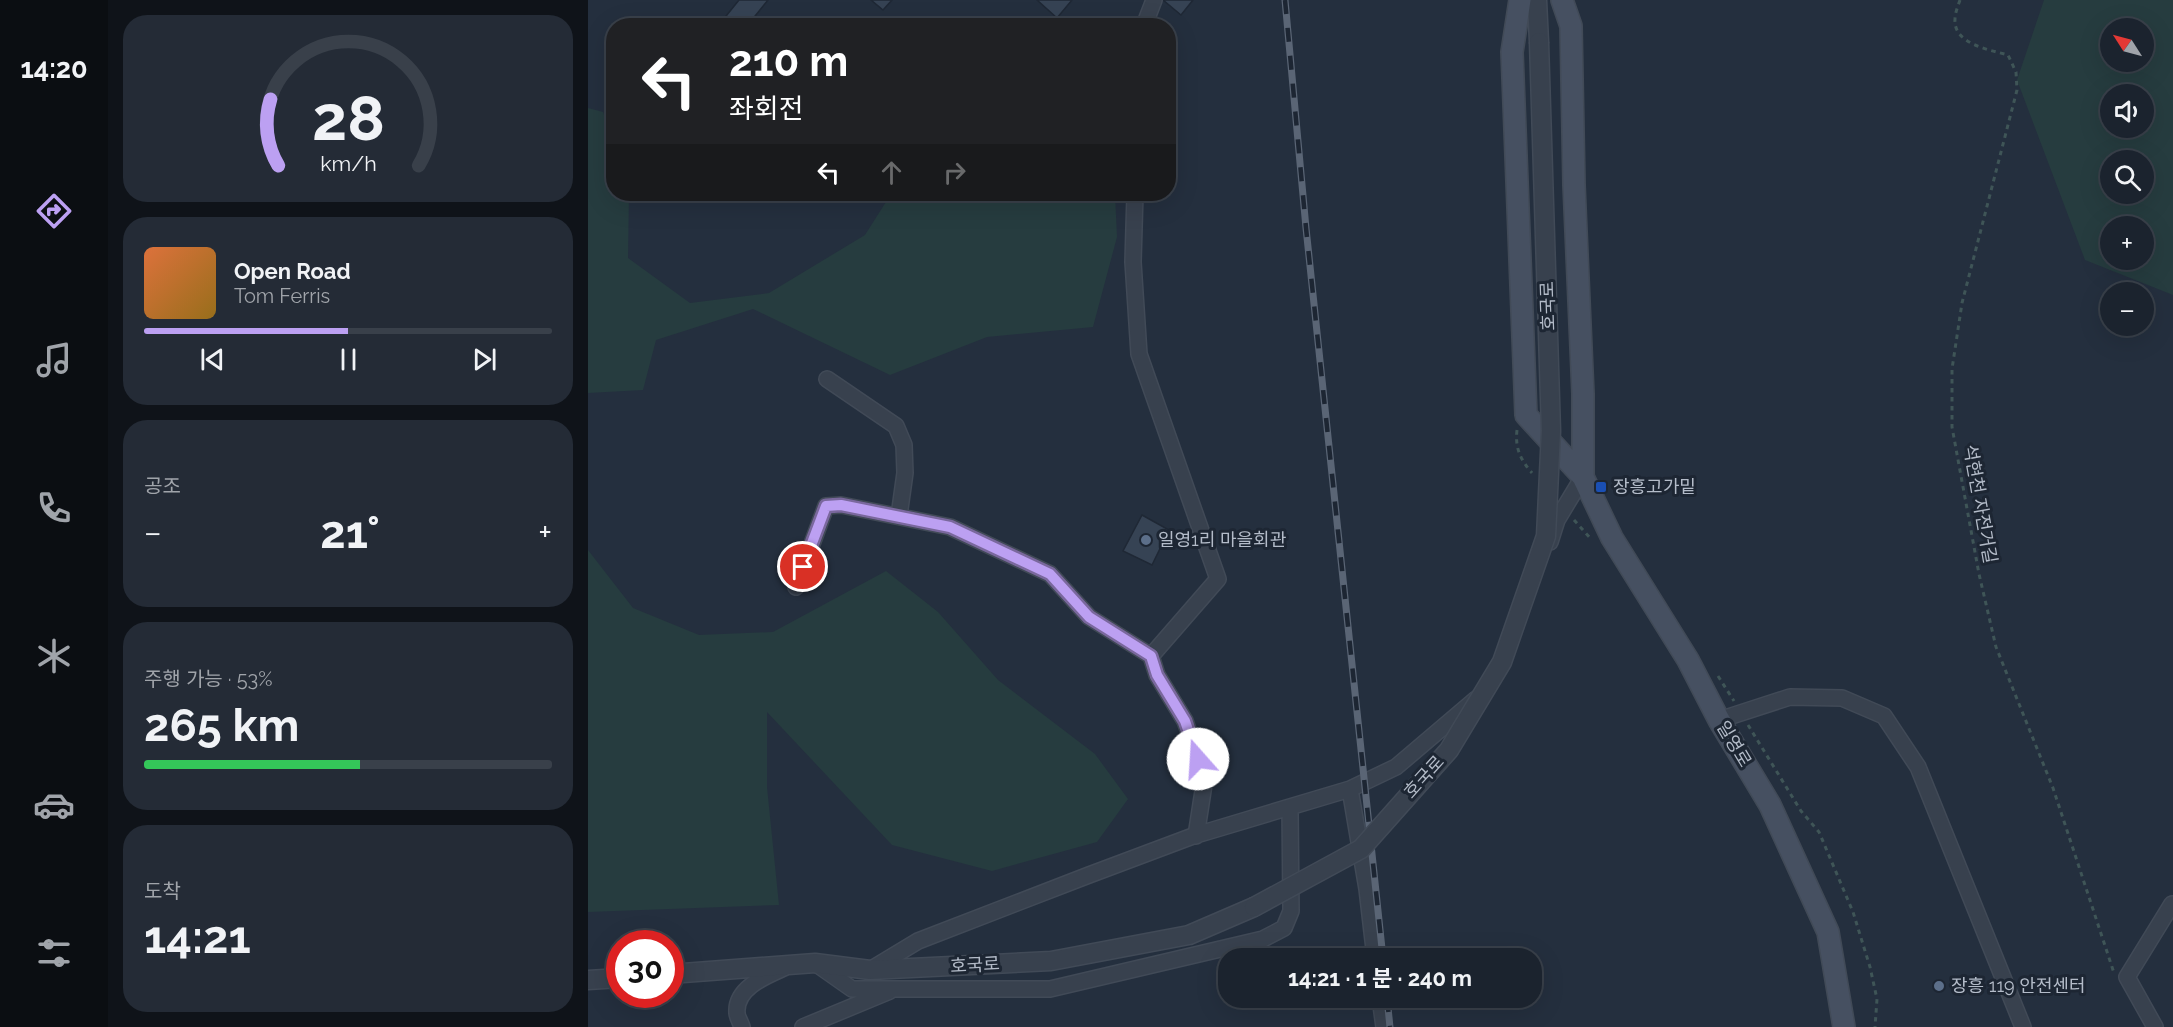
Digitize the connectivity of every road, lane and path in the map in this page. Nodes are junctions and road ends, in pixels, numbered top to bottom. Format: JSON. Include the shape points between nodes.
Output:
{"nodes":[{"id":1,"x":1154,"y":0,"type":"edge"},
{"id":2,"x":1520,"y":0,"type":"edge"},
{"id":3,"x":1537,"y":0,"type":"edge"},
{"id":4,"x":1562,"y":0,"type":"edge"},
{"id":5,"x":1960,"y":0,"type":"edge"},
{"id":6,"x":1147,"y":18,"type":"edge"},
{"id":7,"x":1135,"y":201,"type":"edge"},
{"id":8,"x":827,"y":379,"type":"dead end"},
{"id":9,"x":1583,"y":477,"type":"junction"},
{"id":10,"x":899,"y":516,"type":"junction"},
{"id":11,"x":796,"y":587,"type":"dead end"},
{"id":12,"x":1151,"y":656,"type":"junction"},
{"id":13,"x":1716,"y":673,"type":"dead end"},
{"id":14,"x":1741,"y":713,"type":"junction"},
{"id":15,"x":1719,"y":720,"type":"junction"},
{"id":16,"x":1350,"y":789,"type":"junction"},
{"id":17,"x":1290,"y":807,"type":"junction"},
{"id":18,"x":1196,"y":836,"type":"junction"},
{"id":19,"x":2172,"y":904,"type":"edge"},
{"id":20,"x":1374,"y":948,"type":"edge"},
{"id":21,"x":815,"y":963,"type":"junction"},
{"id":22,"x":789,"y":965,"type":"junction"},
{"id":23,"x":870,"y":970,"type":"junction"},
{"id":24,"x":684,"y":973,"type":"edge"},
{"id":25,"x":606,"y":979,"type":"edge"},
{"id":26,"x":588,"y":980,"type":"edge"},
{"id":27,"x":2117,"y":983,"type":"dead end"},
{"id":28,"x":896,"y":989,"type":"junction"},
{"id":29,"x":1381,"y":1008,"type":"edge"},
{"id":30,"x":742,"y":1027,"type":"edge"},
{"id":31,"x":803,"y":1027,"type":"edge"},
{"id":32,"x":1384,"y":1027,"type":"edge"},
{"id":33,"x":1844,"y":1027,"type":"edge"},
{"id":34,"x":1875,"y":1027,"type":"edge"},
{"id":35,"x":2023,"y":1027,"type":"edge"},
{"id":36,"x":2155,"y":1027,"type":"edge"}],
"edges":[{"from":1,"to":6,"type":"street"},
{"from":2,"to":9,"type":"main road","via":[[1512,52],[1526,415]]},
{"from":3,"to":23,"type":"street","name":"호국로","bridge":true,"via":[[1551,431],[1546,536],[1502,662],[1449,750],[1361,849],[1254,907],[1189,935],[1051,961]]},
{"from":4,"to":9,"type":"main road","via":[[1571,26]]},
{"from":5,"to":27,"type":"path","name":"석현천 자전거길","via":[[1957,30],[1965,40],[2008,55],[2016,72],[2017,90],[1962,303],[1953,369],[1952,427],[1996,647],[2053,788]]},
{"from":7,"to":12,"type":"street","via":[[1133,262],[1139,354],[1218,579]]},
{"from":8,"to":10,"type":"street","via":[[896,426],[904,445],[905,473]]},
{"from":9,"to":15,"type":"main road","name":"일영로","via":[[1612,538],[1688,660]]},
{"from":9,"to":16,"type":"street","via":[[1557,520],[1539,576],[1481,695],[1396,767]]},
{"from":10,"to":11,"type":"street","via":[[841,505],[826,506]]},
{"from":10,"to":12,"type":"street","via":[[950,527],[1050,574],[1089,617]]},
{"from":12,"to":18,"type":"street","via":[[1157,675],[1185,721],[1205,777]]},
{"from":13,"to":14,"type":"path"},
{"from":14,"to":15,"type":"street"},
{"from":14,"to":34,"type":"path","via":[[1829,854],[1870,967],[1877,999]]},
{"from":14,"to":35,"type":"street","via":[[1790,697],[1842,699],[1884,716],[1918,767]]},
{"from":15,"to":33,"type":"main road","name":"일영로","via":[[1770,805],[1828,932]]},
{"from":16,"to":17,"type":"street"},
{"from":16,"to":20,"type":"street"},
{"from":17,"to":18,"type":"street"},
{"from":17,"to":28,"type":"street","via":[[1291,911],[1284,928],[1263,939],[1050,989]]},
{"from":18,"to":23,"type":"street","via":[[918,941]]},
{"from":19,"to":36,"type":"street","via":[[2127,977]]},
{"from":21,"to":22,"type":"street","name":"호국로"},
{"from":21,"to":23,"type":"street","name":"호국로"},
{"from":21,"to":28,"type":"street","via":[[852,989]]},
{"from":22,"to":24,"type":"street","name":"호국로"},
{"from":22,"to":30,"type":"street","via":[[757,980],[741,998],[737,1013]]},
{"from":25,"to":26,"type":"street"},
{"from":28,"to":31,"type":"street"},
{"from":29,"to":32,"type":"street"}]}
